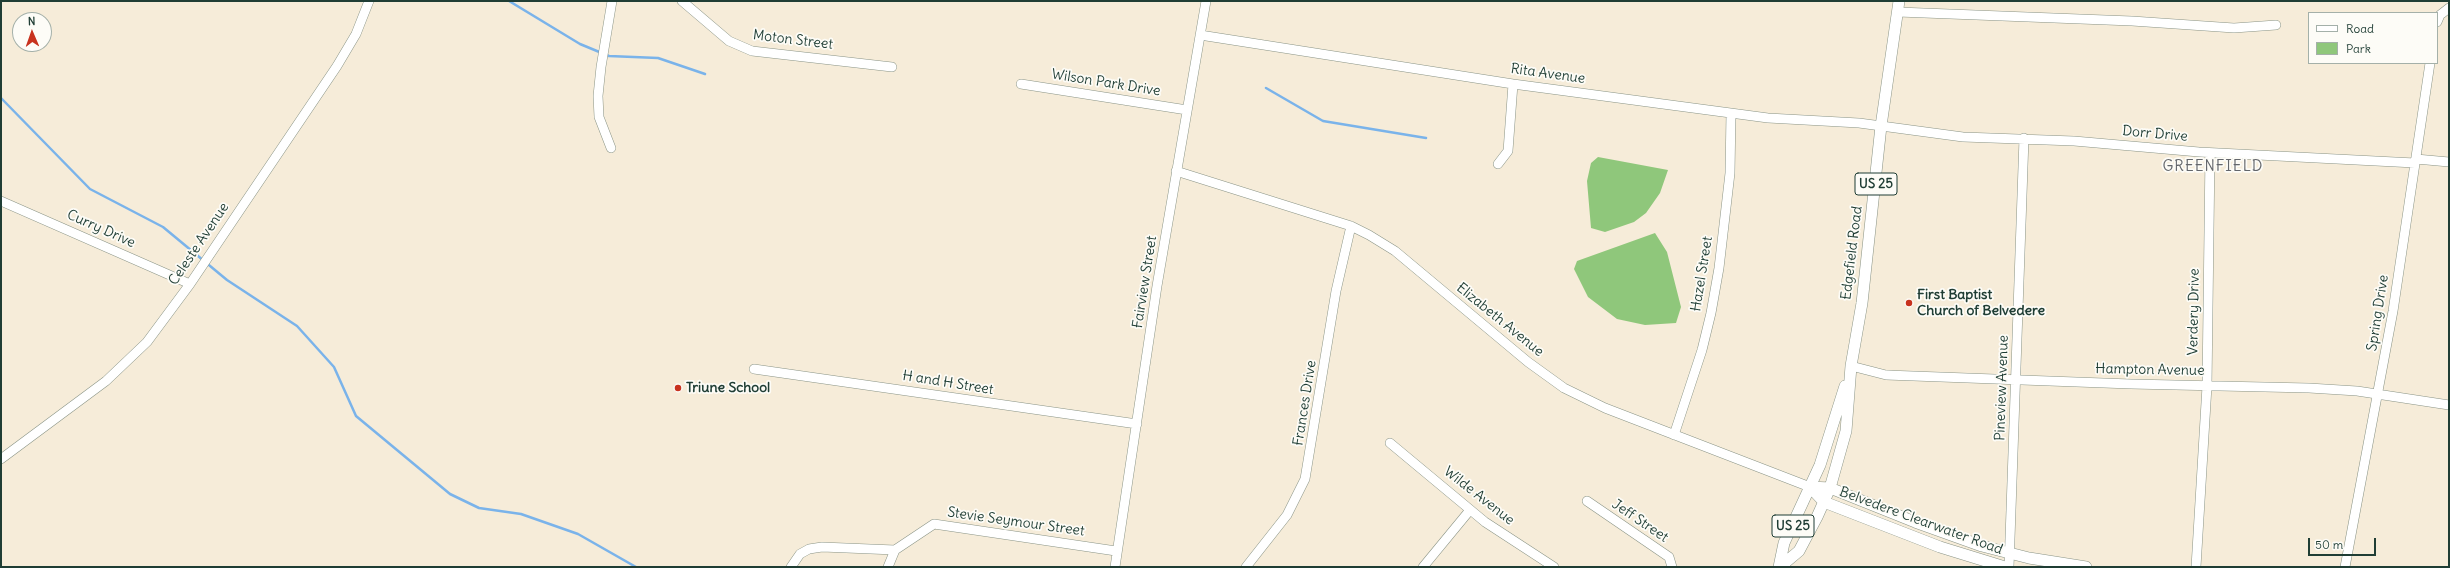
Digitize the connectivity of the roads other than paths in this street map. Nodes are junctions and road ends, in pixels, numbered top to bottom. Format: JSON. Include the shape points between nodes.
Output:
{"nodes":[{"id":1,"x":369,"y":1,"type":"edge"},
{"id":2,"x":612,"y":1,"type":"edge"},
{"id":3,"x":682,"y":1,"type":"edge"},
{"id":4,"x":1206,"y":1,"type":"edge"},
{"id":5,"x":1898,"y":7,"type":"edge"},
{"id":6,"x":2446,"y":10,"type":"edge"},
{"id":7,"x":2438,"y":21,"type":"edge"},
{"id":8,"x":2276,"y":26,"type":"dead end"},
{"id":9,"x":1200,"y":35,"type":"junction"},
{"id":10,"x":2430,"y":64,"type":"edge"},
{"id":11,"x":892,"y":67,"type":"dead end"},
{"id":12,"x":1020,"y":84,"type":"dead end"},
{"id":13,"x":1513,"y":84,"type":"junction"},
{"id":14,"x":1187,"y":110,"type":"junction"},
{"id":15,"x":1732,"y":113,"type":"junction"},
{"id":16,"x":1881,"y":126,"type":"junction"},
{"id":17,"x":1893,"y":129,"type":"joint"},
{"id":18,"x":2024,"y":138,"type":"junction"},
{"id":19,"x":611,"y":148,"type":"dead end"},
{"id":20,"x":2210,"y":153,"type":"junction"},
{"id":21,"x":2415,"y":161,"type":"junction"},
{"id":22,"x":2449,"y":162,"type":"edge"},
{"id":23,"x":1498,"y":164,"type":"dead end"},
{"id":24,"x":1176,"y":171,"type":"junction"},
{"id":25,"x":1,"y":201,"type":"edge"},
{"id":26,"x":1351,"y":226,"type":"junction"},
{"id":27,"x":190,"y":284,"type":"junction"},
{"id":28,"x":1851,"y":366,"type":"junction"},
{"id":29,"x":754,"y":369,"type":"dead end"},
{"id":30,"x":2017,"y":379,"type":"junction"},
{"id":31,"x":2207,"y":386,"type":"junction"},
{"id":32,"x":2378,"y":394,"type":"junction"},
{"id":33,"x":2449,"y":405,"type":"edge"},
{"id":34,"x":1137,"y":424,"type":"junction"},
{"id":35,"x":1674,"y":435,"type":"junction"},
{"id":36,"x":1390,"y":443,"type":"dead end"},
{"id":37,"x":1,"y":459,"type":"edge"},
{"id":38,"x":1810,"y":487,"type":"junction"},
{"id":39,"x":1830,"y":488,"type":"junction"},
{"id":40,"x":1587,"y":501,"type":"dead end"},
{"id":41,"x":1824,"y":502,"type":"junction"},
{"id":42,"x":1470,"y":510,"type":"junction"},
{"id":43,"x":894,"y":550,"type":"junction"},
{"id":44,"x":1116,"y":551,"type":"junction"},
{"id":45,"x":2009,"y":553,"type":"junction"},
{"id":46,"x":791,"y":567,"type":"edge"},
{"id":47,"x":888,"y":567,"type":"edge"},
{"id":48,"x":1115,"y":567,"type":"edge"},
{"id":49,"x":1246,"y":567,"type":"edge"},
{"id":50,"x":1423,"y":567,"type":"edge"},
{"id":51,"x":1554,"y":567,"type":"edge"},
{"id":52,"x":1672,"y":567,"type":"edge"},
{"id":53,"x":1780,"y":567,"type":"edge"},
{"id":54,"x":2005,"y":567,"type":"edge"},
{"id":55,"x":2009,"y":567,"type":"edge"},
{"id":56,"x":2086,"y":567,"type":"edge"},
{"id":57,"x":2196,"y":567,"type":"edge"},
{"id":58,"x":2345,"y":567,"type":"edge"}],
"edges":[{"from":1,"to":27,"type":"street","name":"Celeste Avenue","via":[[356,34],[337,66]]},
{"from":2,"to":19,"type":"street","via":[[598,96],[599,117]]},
{"from":3,"to":11,"type":"street","name":"Moton Street","via":[[729,41],[752,51]]},
{"from":4,"to":9,"type":"street","name":"Fairview Street"},
{"from":5,"to":8,"type":"street","via":[[2234,28]]},
{"from":5,"to":16,"type":"main road","name":"Edgefield Road","number":"US 25"},
{"from":6,"to":7,"type":"street"},
{"from":9,"to":13,"type":"street","name":"Rita Avenue"},
{"from":9,"to":14,"type":"street","name":"Fairview Street"},
{"from":10,"to":21,"type":"street","name":"Spring Drive"},
{"from":12,"to":14,"type":"street","name":"Wilson Park Drive"},
{"from":13,"to":15,"type":"street","name":"Rita Avenue"},
{"from":13,"to":23,"type":"street","via":[[1508,151]]},
{"from":14,"to":24,"type":"street","name":"Fairview Street"},
{"from":15,"to":16,"type":"street","name":"Rita Avenue"},
{"from":15,"to":35,"type":"street","name":"Hazel Street","via":[[1729,180],[1712,306],[1702,350]]},
{"from":16,"to":17,"type":"street","name":"Rita Avenue"},
{"from":16,"to":28,"type":"main road","name":"Edgefield Road","number":"US 25","via":[[1872,222]]},
{"from":17,"to":18,"type":"street","name":"Dorr Drive","via":[[1962,137]]},
{"from":18,"to":20,"type":"street","name":"Dorr Drive"},
{"from":18,"to":30,"type":"street","name":"Pineview Avenue"},
{"from":20,"to":21,"type":"street","name":"Dorr Drive"},
{"from":20,"to":31,"type":"street","name":"Verdery Drive"},
{"from":21,"to":22,"type":"street","name":"Dorr Drive"},
{"from":21,"to":32,"type":"street","name":"Spring Drive"},
{"from":24,"to":26,"type":"street","name":"Elizabeth Avenue"},
{"from":24,"to":34,"type":"street","name":"Fairview Street"},
{"from":25,"to":27,"type":"street","name":"Curry Drive"},
{"from":26,"to":35,"type":"street","name":"Elizabeth Avenue","via":[[1394,251],[1528,362],[1564,388],[1605,408]]},
{"from":26,"to":49,"type":"street","name":"Frances Drive","via":[[1336,292],[1305,479],[1287,515]]},
{"from":27,"to":37,"type":"street","name":"Celeste Avenue","via":[[147,342],[118,371]]},
{"from":28,"to":30,"type":"street","name":"Hampton Avenue","via":[[1880,374]]},
{"from":28,"to":38,"type":"main road","name":"Edgefield Road","number":"US 25","via":[[1820,465]]},
{"from":28,"to":39,"type":"main road","name":"Edgefield Road","number":"US 25","via":[[1846,431]]},
{"from":29,"to":34,"type":"street","name":"H and H Street"},
{"from":30,"to":31,"type":"street","name":"Hampton Avenue"},
{"from":30,"to":45,"type":"street","name":"Pineview Avenue"},
{"from":31,"to":32,"type":"street","name":"Hampton Avenue","via":[[2309,388]]},
{"from":31,"to":57,"type":"street","name":"Verdery Drive"},
{"from":32,"to":33,"type":"street","name":"Hampton Avenue"},
{"from":32,"to":58,"type":"street","name":"Spring Drive"},
{"from":34,"to":44,"type":"street","name":"Fairview Street"},
{"from":35,"to":38,"type":"street","name":"Elizabeth Avenue"},
{"from":36,"to":42,"type":"street","name":"Wilde Avenue"},
{"from":38,"to":39,"type":"main road","name":"Belvedere Clearwater Road"},
{"from":38,"to":41,"type":"main road","name":"Belvedere Clearwater Road"},
{"from":38,"to":53,"type":"main road","name":"Edgefield Road","number":"US 25","via":[[1784,543]]},
{"from":39,"to":41,"type":"main road","name":"Edgefield Road","number":"US 25"},
{"from":39,"to":45,"type":"main road","name":"Belvedere Clearwater Road","via":[[1956,538]]},
{"from":40,"to":52,"type":"street","name":"Jeff Street","via":[[1669,557]]},
{"from":41,"to":53,"type":"main road","name":"Edgefield Road","number":"US 25","via":[[1799,551]]},
{"from":41,"to":54,"type":"main road","name":"Belvedere Clearwater Road","via":[[1929,543]]},
{"from":42,"to":50,"type":"street"},
{"from":42,"to":51,"type":"street","name":"Wilde Avenue"},
{"from":43,"to":44,"type":"street","name":"Stevie Seymour Street","via":[[934,524]]},
{"from":43,"to":46,"type":"street","via":[[822,547],[809,549],[800,554]]},
{"from":43,"to":47,"type":"street"},
{"from":44,"to":48,"type":"street","name":"Fairview Street"},
{"from":45,"to":55,"type":"street","name":"Pineview Avenue"},
{"from":45,"to":56,"type":"main road","name":"Belvedere Clearwater Road"}]}
